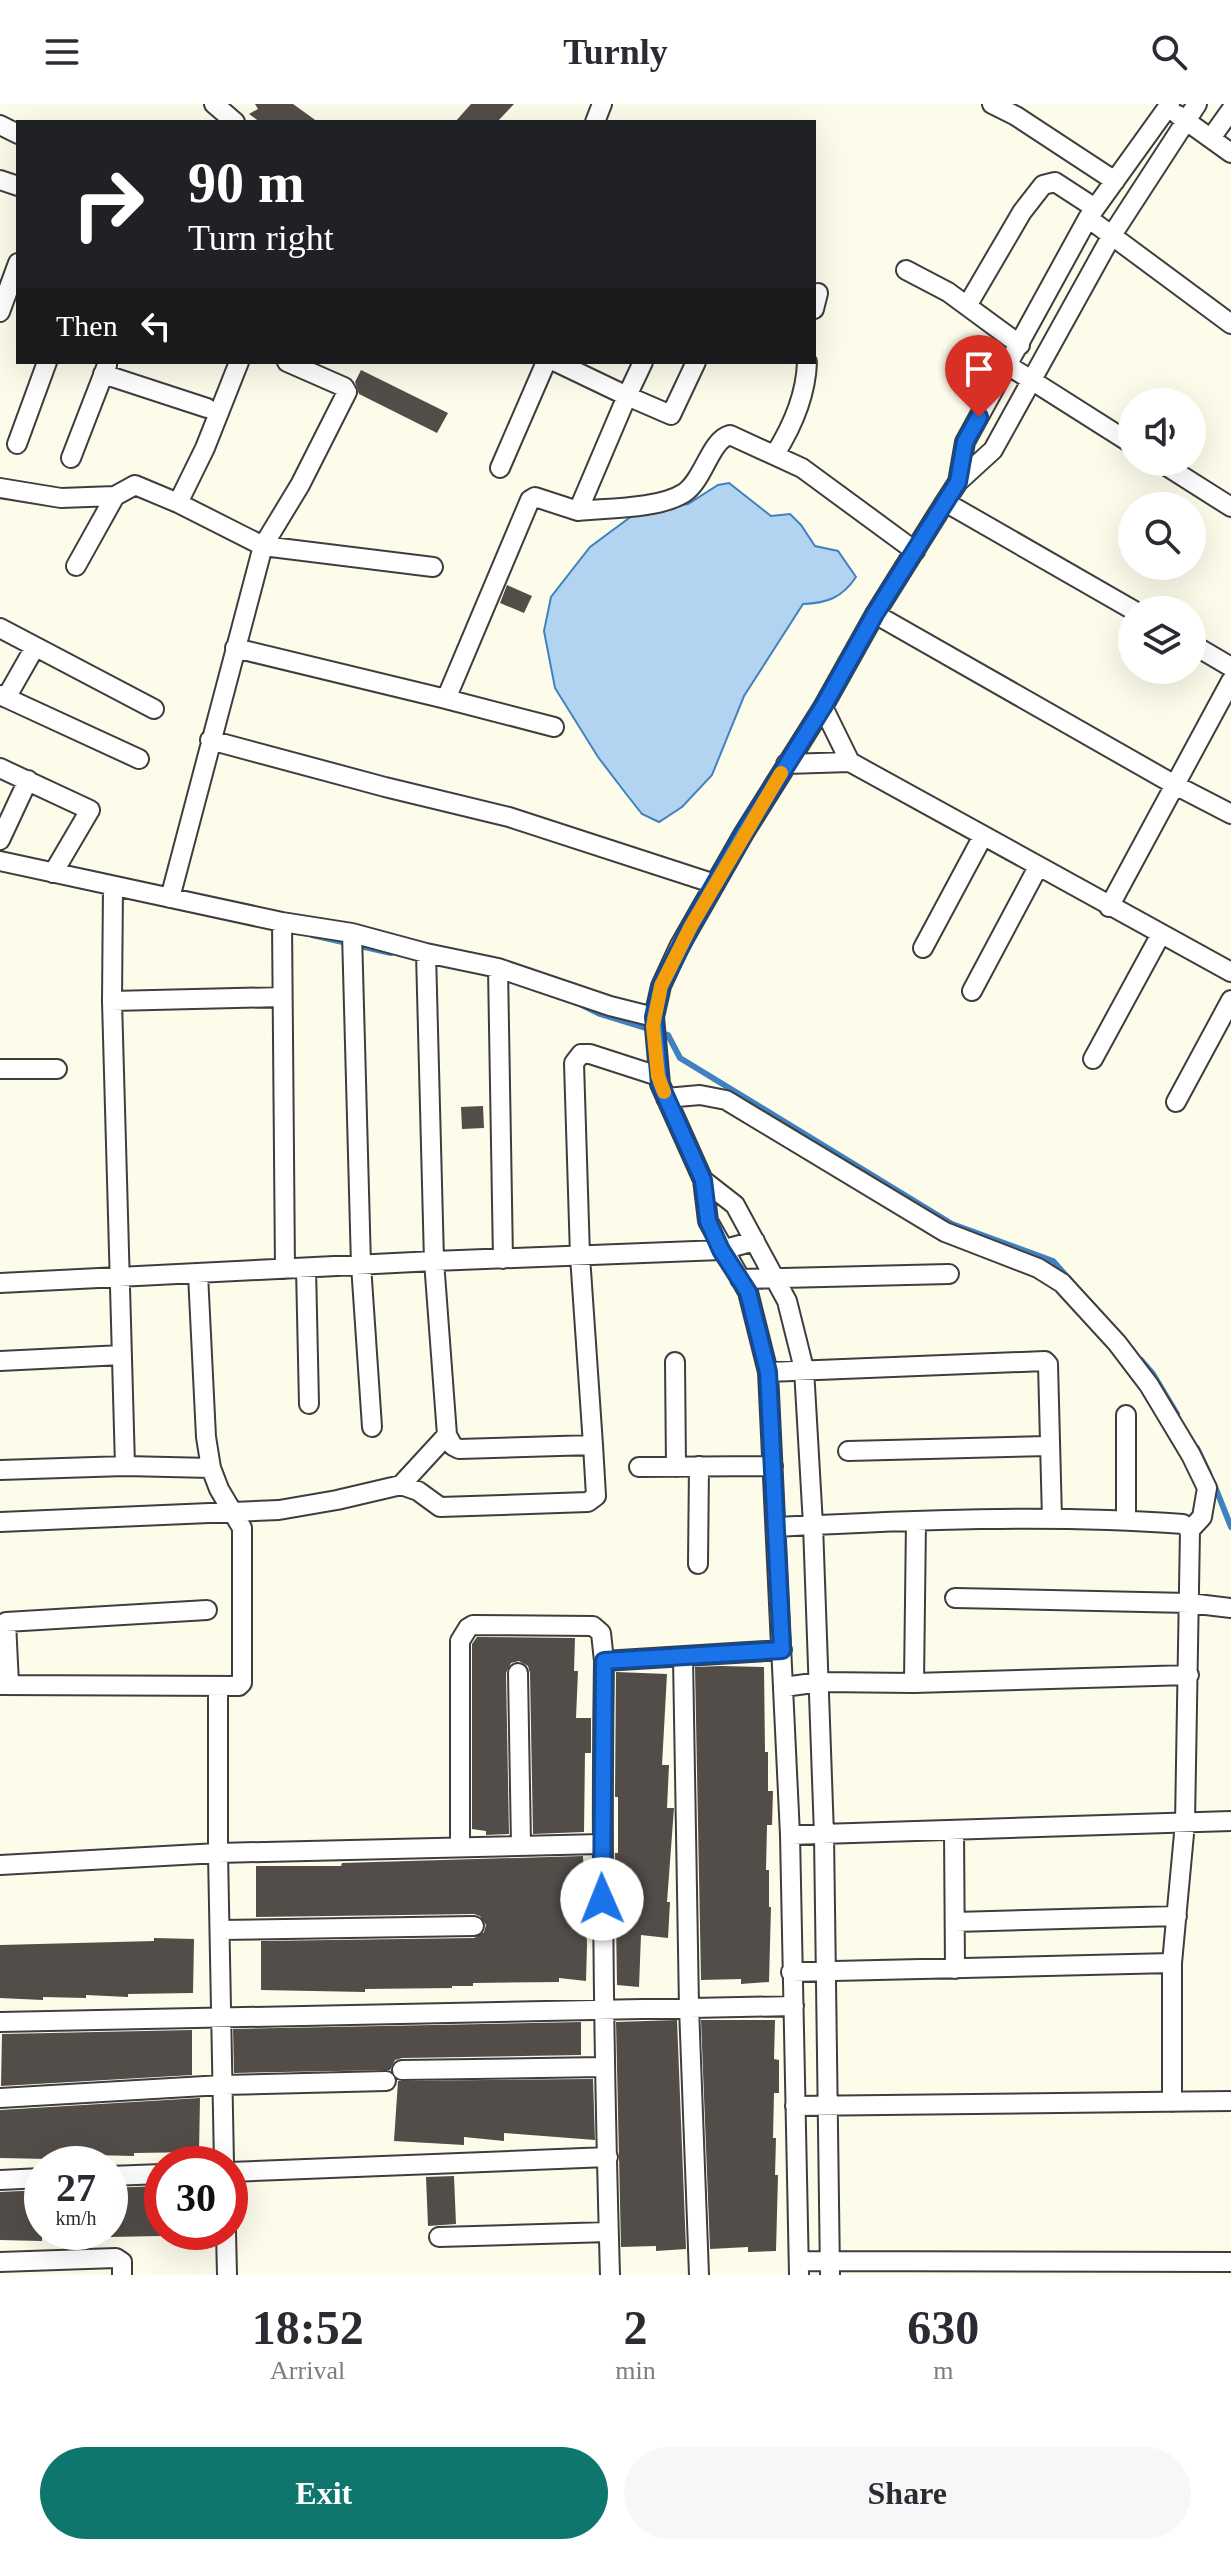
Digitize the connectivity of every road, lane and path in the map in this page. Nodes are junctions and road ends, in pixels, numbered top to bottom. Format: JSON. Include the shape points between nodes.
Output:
{"nodes":[{"id":1,"x":214,"y":104,"type":"edge"},
{"id":2,"x":992,"y":104,"type":"edge"},
{"id":3,"x":1197,"y":104,"type":"edge"},
{"id":4,"x":1169,"y":106,"type":"edge"},
{"id":5,"x":1231,"y":110,"type":"edge"},
{"id":6,"x":233,"y":120,"type":"edge"},
{"id":7,"x":1186,"y":121,"type":"junction"},
{"id":8,"x":1211,"y":138,"type":"junction"},
{"id":9,"x":1231,"y":153,"type":"edge"},
{"id":10,"x":1115,"y":181,"type":"junction"},
{"id":11,"x":1092,"y":213,"type":"junction"},
{"id":12,"x":1112,"y":235,"type":"junction"},
{"id":13,"x":16,"y":268,"type":"edge"},
{"id":14,"x":906,"y":270,"type":"dead end"},
{"id":15,"x":967,"y":306,"type":"junction"},
{"id":16,"x":0,"y":312,"type":"edge"},
{"id":17,"x":1231,"y":324,"type":"edge"},
{"id":18,"x":1020,"y":345,"type":"junction"},
{"id":19,"x":46,"y":364,"type":"edge"},
{"id":20,"x":238,"y":364,"type":"edge"},
{"id":21,"x":292,"y":364,"type":"edge"},
{"id":22,"x":545,"y":364,"type":"edge"},
{"id":23,"x":560,"y":364,"type":"edge"},
{"id":24,"x":642,"y":364,"type":"edge"},
{"id":25,"x":695,"y":364,"type":"edge"},
{"id":26,"x":807,"y":364,"type":"edge"},
{"id":27,"x":1009,"y":366,"type":"junction"},
{"id":28,"x":105,"y":368,"type":"edge"},
{"id":29,"x":1033,"y":382,"type":"junction"},
{"id":30,"x":627,"y":396,"type":"junction"},
{"id":31,"x":207,"y":408,"type":"dead end"},
{"id":32,"x":1118,"y":435,"type":"edge"},
{"id":33,"x":17,"y":444,"type":"dead end"},
{"id":34,"x":775,"y":454,"type":"junction"},
{"id":35,"x":71,"y":458,"type":"dead end"},
{"id":36,"x":500,"y":468,"type":"dead end"},
{"id":37,"x":1182,"y":476,"type":"edge"},
{"id":38,"x":958,"y":482,"type":"junction"},
{"id":39,"x":0,"y":488,"type":"edge"},
{"id":40,"x":115,"y":496,"type":"junction"},
{"id":41,"x":945,"y":502,"type":"junction"},
{"id":42,"x":178,"y":503,"type":"junction"},
{"id":43,"x":1231,"y":507,"type":"edge"},
{"id":44,"x":578,"y":511,"type":"junction"},
{"id":45,"x":263,"y":546,"type":"junction"},
{"id":46,"x":915,"y":551,"type":"junction"},
{"id":47,"x":76,"y":566,"type":"dead end"},
{"id":48,"x":433,"y":567,"type":"dead end"},
{"id":49,"x":1118,"y":601,"type":"edge"},
{"id":50,"x":875,"y":614,"type":"junction"},
{"id":51,"x":0,"y":628,"type":"edge"},
{"id":52,"x":35,"y":647,"type":"junction"},
{"id":53,"x":235,"y":648,"type":"junction"},
{"id":54,"x":1206,"y":652,"type":"edge"},
{"id":55,"x":1231,"y":667,"type":"edge"},
{"id":56,"x":1231,"y":681,"type":"edge"},
{"id":57,"x":3,"y":696,"type":"edge"},
{"id":58,"x":446,"y":699,"type":"junction"},
{"id":59,"x":823,"y":707,"type":"junction"},
{"id":60,"x":154,"y":709,"type":"dead end"},
{"id":61,"x":554,"y":727,"type":"dead end"},
{"id":62,"x":210,"y":740,"type":"junction"},
{"id":63,"x":139,"y":759,"type":"dead end"},
{"id":64,"x":850,"y":762,"type":"junction"},
{"id":65,"x":786,"y":764,"type":"junction"},
{"id":66,"x":0,"y":768,"type":"edge"},
{"id":67,"x":28,"y":780,"type":"junction"},
{"id":68,"x":1175,"y":785,"type":"junction"},
{"id":69,"x":1231,"y":814,"type":"edge"},
{"id":70,"x":983,"y":836,"type":"junction"},
{"id":71,"x":0,"y":840,"type":"edge"},
{"id":72,"x":0,"y":861,"type":"edge"},
{"id":73,"x":1038,"y":867,"type":"junction"},
{"id":74,"x":53,"y":873,"type":"junction"},
{"id":75,"x":715,"y":884,"type":"junction"},
{"id":76,"x":113,"y":886,"type":"junction"},
{"id":77,"x":170,"y":898,"type":"junction"},
{"id":78,"x":1109,"y":907,"type":"junction"},
{"id":79,"x":282,"y":922,"type":"junction"},
{"id":80,"x":352,"y":933,"type":"junction"},
{"id":81,"x":1161,"y":934,"type":"junction"},
{"id":82,"x":923,"y":948,"type":"dead end"},
{"id":83,"x":426,"y":953,"type":"junction"},
{"id":84,"x":498,"y":968,"type":"junction"},
{"id":85,"x":1231,"y":972,"type":"edge"},
{"id":86,"x":972,"y":991,"type":"dead end"},
{"id":87,"x":282,"y":997,"type":"junction"},
{"id":88,"x":1231,"y":1000,"type":"edge"},
{"id":89,"x":112,"y":1001,"type":"junction"},
{"id":90,"x":653,"y":1021,"type":"junction"},
{"id":91,"x":1093,"y":1059,"type":"dead end"},
{"id":92,"x":0,"y":1069,"type":"edge"},
{"id":93,"x":57,"y":1069,"type":"dead end"},
{"id":94,"x":658,"y":1074,"type":"junction"},
{"id":95,"x":666,"y":1098,"type":"junction"},
{"id":96,"x":1176,"y":1102,"type":"dead end"},
{"id":97,"x":703,"y":1180,"type":"junction"},
{"id":98,"x":755,"y":1241,"type":"junction"},
{"id":99,"x":721,"y":1250,"type":"junction"},
{"id":100,"x":580,"y":1256,"type":"junction"},
{"id":101,"x":503,"y":1259,"type":"junction"},
{"id":102,"x":434,"y":1261,"type":"junction"},
{"id":103,"x":361,"y":1265,"type":"junction"},
{"id":104,"x":306,"y":1268,"type":"junction"},
{"id":105,"x":285,"y":1269,"type":"junction"},
{"id":106,"x":198,"y":1274,"type":"junction"},
{"id":107,"x":949,"y":1274,"type":"dead end"},
{"id":108,"x":119,"y":1278,"type":"junction"},
{"id":109,"x":775,"y":1278,"type":"junction"},
{"id":110,"x":740,"y":1279,"type":"junction"},
{"id":111,"x":0,"y":1283,"type":"edge"},
{"id":112,"x":122,"y":1355,"type":"junction"},
{"id":113,"x":0,"y":1361,"type":"edge"},
{"id":114,"x":675,"y":1362,"type":"dead end"},
{"id":115,"x":804,"y":1369,"type":"junction"},
{"id":116,"x":768,"y":1372,"type":"junction"},
{"id":117,"x":309,"y":1404,"type":"dead end"},
{"id":118,"x":1126,"y":1415,"type":"dead end"},
{"id":119,"x":372,"y":1427,"type":"dead end"},
{"id":120,"x":447,"y":1435,"type":"junction"},
{"id":121,"x":593,"y":1445,"type":"junction"},
{"id":122,"x":1049,"y":1446,"type":"junction"},
{"id":123,"x":848,"y":1451,"type":"dead end"},
{"id":124,"x":125,"y":1466,"type":"junction"},
{"id":125,"x":699,"y":1466,"type":"junction"},
{"id":126,"x":773,"y":1466,"type":"junction"},
{"id":127,"x":639,"y":1467,"type":"dead end"},
{"id":128,"x":676,"y":1467,"type":"junction"},
{"id":129,"x":211,"y":1468,"type":"junction"},
{"id":130,"x":0,"y":1470,"type":"edge"},
{"id":131,"x":401,"y":1485,"type":"junction"},
{"id":132,"x":234,"y":1514,"type":"junction"},
{"id":133,"x":1052,"y":1519,"type":"junction"},
{"id":134,"x":1126,"y":1520,"type":"junction"},
{"id":135,"x":916,"y":1521,"type":"junction"},
{"id":136,"x":0,"y":1522,"type":"edge"},
{"id":137,"x":813,"y":1525,"type":"junction"},
{"id":138,"x":776,"y":1527,"type":"junction"},
{"id":139,"x":1190,"y":1530,"type":"junction"},
{"id":140,"x":698,"y":1564,"type":"dead end"},
{"id":141,"x":955,"y":1598,"type":"dead end"},
{"id":142,"x":1189,"y":1603,"type":"junction"},
{"id":143,"x":1231,"y":1608,"type":"edge"},
{"id":144,"x":207,"y":1610,"type":"dead end"},
{"id":145,"x":3,"y":1622,"type":"edge"},
{"id":146,"x":782,"y":1650,"type":"junction"},
{"id":147,"x":683,"y":1657,"type":"junction"},
{"id":148,"x":604,"y":1661,"type":"junction"},
{"id":149,"x":518,"y":1673,"type":"dead end"},
{"id":150,"x":1189,"y":1675,"type":"junction"},
{"id":151,"x":820,"y":1682,"type":"junction"},
{"id":152,"x":914,"y":1683,"type":"junction"},
{"id":153,"x":4,"y":1685,"type":"edge"},
{"id":154,"x":218,"y":1686,"type":"junction"},
{"id":155,"x":784,"y":1687,"type":"junction"},
{"id":156,"x":1231,"y":1821,"type":"edge"},
{"id":157,"x":1185,"y":1823,"type":"junction"},
{"id":158,"x":954,"y":1830,"type":"junction"},
{"id":159,"x":790,"y":1835,"type":"junction"},
{"id":160,"x":824,"y":1835,"type":"junction"},
{"id":161,"x":601,"y":1844,"type":"junction"},
{"id":162,"x":521,"y":1845,"type":"junction"},
{"id":163,"x":460,"y":1846,"type":"junction"},
{"id":164,"x":218,"y":1853,"type":"junction"},
{"id":165,"x":0,"y":1865,"type":"edge"},
{"id":166,"x":1177,"y":1916,"type":"junction"},
{"id":167,"x":955,"y":1922,"type":"junction"},
{"id":168,"x":474,"y":1926,"type":"dead end"},
{"id":169,"x":220,"y":1930,"type":"junction"},
{"id":170,"x":1172,"y":1963,"type":"junction"},
{"id":171,"x":955,"y":1969,"type":"junction"},
{"id":172,"x":825,"y":1971,"type":"junction"},
{"id":173,"x":791,"y":1972,"type":"junction"},
{"id":174,"x":794,"y":2006,"type":"junction"},
{"id":175,"x":689,"y":2007,"type":"junction"},
{"id":176,"x":604,"y":2010,"type":"junction"},
{"id":177,"x":222,"y":2017,"type":"junction"},
{"id":178,"x":0,"y":2022,"type":"edge"},
{"id":179,"x":603,"y":2067,"type":"junction"},
{"id":180,"x":222,"y":2085,"type":"junction"},
{"id":181,"x":0,"y":2098,"type":"edge"},
{"id":182,"x":1231,"y":2101,"type":"edge"},
{"id":183,"x":1172,"y":2102,"type":"junction"},
{"id":184,"x":795,"y":2106,"type":"junction"},
{"id":185,"x":828,"y":2106,"type":"junction"},
{"id":186,"x":224,"y":2146,"type":"edge"},
{"id":187,"x":608,"y":2157,"type":"junction"},
{"id":188,"x":248,"y":2171,"type":"edge"},
{"id":189,"x":24,"y":2179,"type":"edge"},
{"id":190,"x":0,"y":2180,"type":"edge"},
{"id":191,"x":608,"y":2232,"type":"junction"},
{"id":192,"x":439,"y":2237,"type":"dead end"},
{"id":193,"x":226,"y":2250,"type":"edge"},
{"id":194,"x":0,"y":2262,"type":"edge"},
{"id":195,"x":1231,"y":2262,"type":"edge"},
{"id":196,"x":799,"y":2268,"type":"edge"},
{"id":197,"x":830,"y":2268,"type":"edge"},
{"id":198,"x":122,"y":2275,"type":"edge"},
{"id":199,"x":227,"y":2275,"type":"edge"},
{"id":200,"x":610,"y":2275,"type":"edge"},
{"id":201,"x":699,"y":2275,"type":"edge"}],
"edges":[{"from":1,"to":6,"type":"street"},
{"from":2,"to":10,"type":"street"},
{"from":3,"to":7,"type":"street"},
{"from":4,"to":7,"type":"street"},
{"from":4,"to":10,"type":"street"},
{"from":5,"to":8,"type":"street"},
{"from":7,"to":8,"type":"street"},
{"from":7,"to":12,"type":"street"},
{"from":8,"to":9,"type":"street"},
{"from":10,"to":11,"type":"street"},
{"from":11,"to":12,"type":"street"},
{"from":11,"to":15,"type":"street","via":[[1055,182],[1043,185]]},
{"from":11,"to":18,"type":"street"},
{"from":12,"to":17,"type":"street"},
{"from":12,"to":29,"type":"street"},
{"from":13,"to":16,"type":"street"},
{"from":14,"to":15,"type":"street"},
{"from":15,"to":18,"type":"street"},
{"from":18,"to":27,"type":"street"},
{"from":19,"to":33,"type":"street"},
{"from":20,"to":42,"type":"street"},
{"from":21,"to":45,"type":"street","via":[[347,392]]},
{"from":22,"to":36,"type":"street"},
{"from":23,"to":30,"type":"street"},
{"from":24,"to":30,"type":"street"},
{"from":25,"to":30,"type":"street","via":[[671,415]]},
{"from":26,"to":34,"type":"street","via":[[804,390]]},
{"from":27,"to":29,"type":"street"},
{"from":27,"to":38,"type":"street","via":[[965,442]]},
{"from":28,"to":31,"type":"street"},
{"from":28,"to":35,"type":"street"},
{"from":29,"to":32,"type":"street"},
{"from":29,"to":38,"type":"street","via":[[993,450]]},
{"from":30,"to":44,"type":"street"},
{"from":34,"to":44,"type":"street","via":[[725,436],[693,486],[680,495]]},
{"from":34,"to":46,"type":"street"},
{"from":37,"to":43,"type":"street"},
{"from":38,"to":41,"type":"street"},
{"from":39,"to":40,"type":"street","via":[[61,498]]},
{"from":40,"to":42,"type":"street","via":[[135,485]]},
{"from":40,"to":47,"type":"street"},
{"from":41,"to":46,"type":"street"},
{"from":41,"to":49,"type":"street"},
{"from":42,"to":45,"type":"street"},
{"from":44,"to":58,"type":"street","via":[[535,497],[530,500]]},
{"from":45,"to":48,"type":"street"},
{"from":45,"to":53,"type":"street"},
{"from":46,"to":50,"type":"street"},
{"from":50,"to":59,"type":"street"},
{"from":50,"to":68,"type":"street"},
{"from":51,"to":52,"type":"street"},
{"from":52,"to":57,"type":"street"},
{"from":52,"to":60,"type":"street"},
{"from":53,"to":58,"type":"street"},
{"from":53,"to":62,"type":"street"},
{"from":54,"to":55,"type":"street"},
{"from":56,"to":68,"type":"street"},
{"from":57,"to":63,"type":"street"},
{"from":58,"to":61,"type":"street"},
{"from":59,"to":64,"type":"street"},
{"from":59,"to":65,"type":"street"},
{"from":62,"to":75,"type":"street","via":[[509,817]]},
{"from":62,"to":77,"type":"street"},
{"from":64,"to":65,"type":"street"},
{"from":64,"to":70,"type":"street"},
{"from":65,"to":75,"type":"street"},
{"from":66,"to":67,"type":"street"},
{"from":67,"to":71,"type":"street"},
{"from":67,"to":74,"type":"street","via":[[90,810]]},
{"from":68,"to":69,"type":"street"},
{"from":68,"to":78,"type":"street"},
{"from":70,"to":73,"type":"street"},
{"from":70,"to":82,"type":"street"},
{"from":72,"to":74,"type":"street"},
{"from":73,"to":78,"type":"street"},
{"from":73,"to":86,"type":"street"},
{"from":74,"to":76,"type":"street"},
{"from":75,"to":90,"type":"street","via":[[661,986]]},
{"from":76,"to":77,"type":"street"},
{"from":76,"to":89,"type":"street"},
{"from":77,"to":79,"type":"street"},
{"from":78,"to":81,"type":"street"},
{"from":79,"to":80,"type":"street"},
{"from":79,"to":87,"type":"street"},
{"from":80,"to":83,"type":"street"},
{"from":80,"to":103,"type":"street"},
{"from":81,"to":85,"type":"street"},
{"from":81,"to":91,"type":"street"},
{"from":83,"to":84,"type":"street"},
{"from":83,"to":102,"type":"street"},
{"from":84,"to":90,"type":"street"},
{"from":84,"to":101,"type":"street"},
{"from":87,"to":89,"type":"street"},
{"from":87,"to":105,"type":"street"},
{"from":88,"to":96,"type":"street"},
{"from":89,"to":108,"type":"street"},
{"from":90,"to":94,"type":"street"},
{"from":92,"to":93,"type":"street"},
{"from":94,"to":95,"type":"street"},
{"from":94,"to":100,"type":"street","via":[[590,1054],[581,1054],[574,1063]]},
{"from":95,"to":97,"type":"street"},
{"from":95,"to":139,"type":"street","via":[[700,1095],[726,1100],[945,1232],[1038,1268],[1062,1283],[1149,1385],[1191,1455],[1207,1488],[1202,1517]]},
{"from":97,"to":98,"type":"street","via":[[735,1205]]},
{"from":97,"to":99,"type":"street","via":[[708,1221]]},
{"from":98,"to":99,"type":"street"},
{"from":98,"to":109,"type":"street"},
{"from":99,"to":100,"type":"street"},
{"from":99,"to":110,"type":"street"},
{"from":100,"to":101,"type":"street"},
{"from":100,"to":121,"type":"street"},
{"from":101,"to":102,"type":"street"},
{"from":102,"to":103,"type":"street"},
{"from":102,"to":120,"type":"street"},
{"from":103,"to":104,"type":"street"},
{"from":103,"to":119,"type":"street"},
{"from":104,"to":105,"type":"street"},
{"from":104,"to":117,"type":"street"},
{"from":105,"to":106,"type":"street"},
{"from":106,"to":108,"type":"street"},
{"from":106,"to":129,"type":"street"},
{"from":107,"to":109,"type":"street"},
{"from":108,"to":111,"type":"street"},
{"from":108,"to":112,"type":"street"},
{"from":109,"to":110,"type":"street"},
{"from":109,"to":115,"type":"street","via":[[787,1301]]},
{"from":110,"to":116,"type":"street"},
{"from":112,"to":113,"type":"street"},
{"from":112,"to":124,"type":"street"},
{"from":114,"to":128,"type":"street"},
{"from":115,"to":116,"type":"street"},
{"from":115,"to":122,"type":"street","via":[[1040,1360],[1048,1364]]},
{"from":115,"to":137,"type":"street"},
{"from":116,"to":126,"type":"street"},
{"from":118,"to":134,"type":"street"},
{"from":120,"to":121,"type":"street","via":[[453,1446],[467,1450]]},
{"from":120,"to":131,"type":"street"},
{"from":121,"to":131,"type":"street","via":[[596,1496],[588,1502],[440,1507]]},
{"from":122,"to":123,"type":"street"},
{"from":122,"to":133,"type":"street"},
{"from":124,"to":129,"type":"street"},
{"from":124,"to":130,"type":"street"},
{"from":125,"to":126,"type":"street"},
{"from":125,"to":128,"type":"street"},
{"from":125,"to":140,"type":"street"},
{"from":126,"to":138,"type":"street"},
{"from":127,"to":128,"type":"street"},
{"from":129,"to":132,"type":"street"},
{"from":131,"to":132,"type":"street","via":[[302,1507]]},
{"from":132,"to":136,"type":"street"},
{"from":132,"to":154,"type":"street","via":[[242,1528],[244,1679],[239,1686]]},
{"from":133,"to":134,"type":"street"},
{"from":133,"to":135,"type":"street"},
{"from":134,"to":139,"type":"street","via":[[1183,1524]]},
{"from":135,"to":137,"type":"street"},
{"from":135,"to":152,"type":"street"},
{"from":137,"to":138,"type":"street"},
{"from":137,"to":151,"type":"street"},
{"from":138,"to":146,"type":"street"},
{"from":139,"to":142,"type":"street"},
{"from":141,"to":142,"type":"street"},
{"from":142,"to":143,"type":"street"},
{"from":142,"to":150,"type":"street"},
{"from":144,"to":145,"type":"street"},
{"from":145,"to":153,"type":"street"},
{"from":146,"to":147,"type":"street"},
{"from":146,"to":155,"type":"street"},
{"from":147,"to":148,"type":"street"},
{"from":147,"to":175,"type":"street"},
{"from":148,"to":161,"type":"street"},
{"from":148,"to":163,"type":"street","via":[[601,1633],[593,1626],[473,1625],[463,1634]]},
{"from":149,"to":162,"type":"street"},
{"from":150,"to":152,"type":"street"},
{"from":150,"to":157,"type":"street"},
{"from":151,"to":152,"type":"street"},
{"from":151,"to":155,"type":"street"},
{"from":151,"to":160,"type":"street"},
{"from":153,"to":154,"type":"street"},
{"from":154,"to":164,"type":"street"},
{"from":155,"to":159,"type":"street"},
{"from":156,"to":157,"type":"street"},
{"from":157,"to":158,"type":"street"},
{"from":157,"to":166,"type":"street"},
{"from":158,"to":160,"type":"street"},
{"from":158,"to":167,"type":"street"},
{"from":159,"to":160,"type":"street"},
{"from":159,"to":173,"type":"street"},
{"from":160,"to":172,"type":"street"},
{"from":161,"to":162,"type":"street"},
{"from":161,"to":176,"type":"street"},
{"from":162,"to":163,"type":"street"},
{"from":163,"to":164,"type":"street"},
{"from":164,"to":165,"type":"street"},
{"from":164,"to":169,"type":"street"},
{"from":166,"to":167,"type":"street"},
{"from":166,"to":170,"type":"street"},
{"from":167,"to":171,"type":"street"},
{"from":168,"to":169,"type":"street"},
{"from":169,"to":177,"type":"street"},
{"from":170,"to":171,"type":"street"},
{"from":170,"to":183,"type":"street"},
{"from":171,"to":172,"type":"street"},
{"from":172,"to":173,"type":"street"},
{"from":172,"to":185,"type":"street"},
{"from":173,"to":174,"type":"street"},
{"from":174,"to":175,"type":"street"},
{"from":174,"to":184,"type":"street"},
{"from":175,"to":176,"type":"street"},
{"from":175,"to":201,"type":"street"},
{"from":176,"to":177,"type":"street"},
{"from":176,"to":179,"type":"street"},
{"from":177,"to":178,"type":"street"},
{"from":177,"to":180,"type":"street"},
{"from":179,"to":180,"type":"street"},
{"from":179,"to":187,"type":"street"},
{"from":180,"to":181,"type":"street"},
{"from":180,"to":186,"type":"street"},
{"from":182,"to":183,"type":"street"},
{"from":183,"to":185,"type":"street"},
{"from":184,"to":185,"type":"street"},
{"from":184,"to":196,"type":"street"},
{"from":185,"to":197,"type":"street"},
{"from":187,"to":188,"type":"street"},
{"from":187,"to":191,"type":"street"},
{"from":189,"to":190,"type":"street"},
{"from":191,"to":192,"type":"street"},
{"from":191,"to":200,"type":"street"},
{"from":193,"to":199,"type":"street"},
{"from":194,"to":198,"type":"street","via":[[116,2258],[122,2262]]},
{"from":195,"to":197,"type":"street"},
{"from":196,"to":197,"type":"street"}]}
